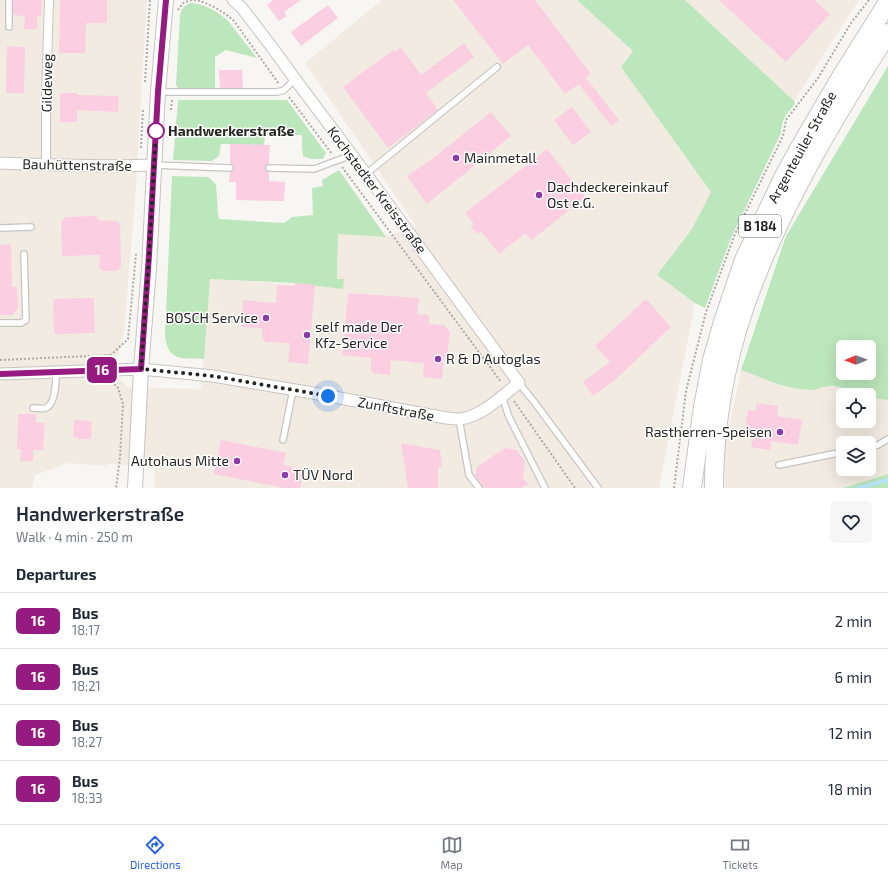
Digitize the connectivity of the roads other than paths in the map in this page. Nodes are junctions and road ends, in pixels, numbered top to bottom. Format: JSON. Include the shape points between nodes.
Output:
{"nodes":[{"id":1,"x":9,"y":0,"type":"edge"},
{"id":2,"x":49,"y":0,"type":"edge"},
{"id":3,"x":166,"y":0,"type":"edge"},
{"id":4,"x":233,"y":0,"type":"edge"},
{"id":5,"x":888,"y":2,"type":"edge"},
{"id":6,"x":9,"y":27,"type":"dead end"},
{"id":7,"x":888,"y":33,"type":"edge"},
{"id":8,"x":497,"y":67,"type":"dead end"},
{"id":9,"x":295,"y":80,"type":"junction"},
{"id":10,"x":158,"y":92,"type":"junction"},
{"id":11,"x":352,"y":155,"type":"junction"},
{"id":12,"x":0,"y":163,"type":"edge"},
{"id":13,"x":46,"y":165,"type":"junction"},
{"id":14,"x":148,"y":165,"type":"junction"},
{"id":15,"x":230,"y":168,"type":"dead end"},
{"id":16,"x":269,"y":168,"type":"dead end"},
{"id":17,"x":366,"y":174,"type":"junction"},
{"id":18,"x":31,"y":227,"type":"dead end"},
{"id":19,"x":0,"y":228,"type":"edge"},
{"id":20,"x":24,"y":254,"type":"dead end"},
{"id":21,"x":0,"y":323,"type":"edge"},
{"id":22,"x":141,"y":369,"type":"junction"},
{"id":23,"x":56,"y":372,"type":"junction"},
{"id":24,"x":0,"y":374,"type":"edge"},
{"id":25,"x":519,"y":383,"type":"junction"},
{"id":26,"x":293,"y":390,"type":"junction"},
{"id":27,"x":505,"y":394,"type":"junction"},
{"id":28,"x":33,"y":408,"type":"dead end"},
{"id":29,"x":459,"y":419,"type":"junction"},
{"id":30,"x":888,"y":439,"type":"edge"},
{"id":31,"x":283,"y":440,"type":"dead end"},
{"id":32,"x":876,"y":445,"type":"edge"},
{"id":33,"x":836,"y":453,"type":"edge"},
{"id":34,"x":779,"y":465,"type":"dead end"},
{"id":35,"x":135,"y":488,"type":"edge"},
{"id":36,"x":479,"y":488,"type":"edge"},
{"id":37,"x":545,"y":488,"type":"edge"},
{"id":38,"x":598,"y":488,"type":"edge"},
{"id":39,"x":692,"y":488,"type":"edge"},
{"id":40,"x":714,"y":488,"type":"edge"}],
"edges":[{"from":1,"to":6,"type":"lane"},
{"from":2,"to":13,"type":"street","name":"Gildeweg"},
{"from":3,"to":10,"type":"street"},
{"from":4,"to":9,"type":"street","name":"Kochstedter Kreisstraße","via":[[242,8]]},
{"from":5,"to":39,"type":"main road","name":"Argenteuiler Straße","number":"B 184","via":[[801,145],[744,260],[712,360]]},
{"from":7,"to":40,"type":"main road","name":"Argenteuiler Straße","number":"B 184","via":[[804,172],[764,257],[732,350],[722,396]]},
{"from":8,"to":17,"type":"lane"},
{"from":9,"to":10,"type":"lane","via":[[284,90],[277,92]]},
{"from":9,"to":11,"type":"street","name":"Kochstedter Kreisstraße"},
{"from":10,"to":14,"type":"street"},
{"from":11,"to":16,"type":"lane","via":[[314,169]]},
{"from":11,"to":17,"type":"street","name":"Kochstedter Kreisstraße"},
{"from":12,"to":13,"type":"street","name":"Bauhüttenstraße"},
{"from":13,"to":14,"type":"street","name":"Bauhüttenstraße"},
{"from":14,"to":15,"type":"lane"},
{"from":14,"to":22,"type":"street","via":[[149,261]]},
{"from":17,"to":25,"type":"street","name":"Kochstedter Kreisstraße"},
{"from":18,"to":19,"type":"lane"},
{"from":20,"to":21,"type":"lane","via":[[26,320],[21,323]]},
{"from":22,"to":23,"type":"street","name":"Zunftstraße"},
{"from":22,"to":26,"type":"street","name":"Zunftstraße","via":[[213,376]]},
{"from":22,"to":35,"type":"street"},
{"from":23,"to":24,"type":"street","name":"Zunftstraße"},
{"from":23,"to":28,"type":"lane","via":[[55,395],[49,405],[46,408]]},
{"from":25,"to":27,"type":"street","name":"Zunftstraße"},
{"from":25,"to":38,"type":"lane"},
{"from":26,"to":29,"type":"street","name":"Zunftstraße"},
{"from":26,"to":31,"type":"lane"},
{"from":27,"to":29,"type":"street","name":"Zunftstraße","via":[[473,416]]},
{"from":27,"to":37,"type":"lane","via":[[510,417]]},
{"from":29,"to":36,"type":"lane","via":[[469,475]]},
{"from":30,"to":32,"type":"lane"},
{"from":33,"to":34,"type":"lane"}]}
